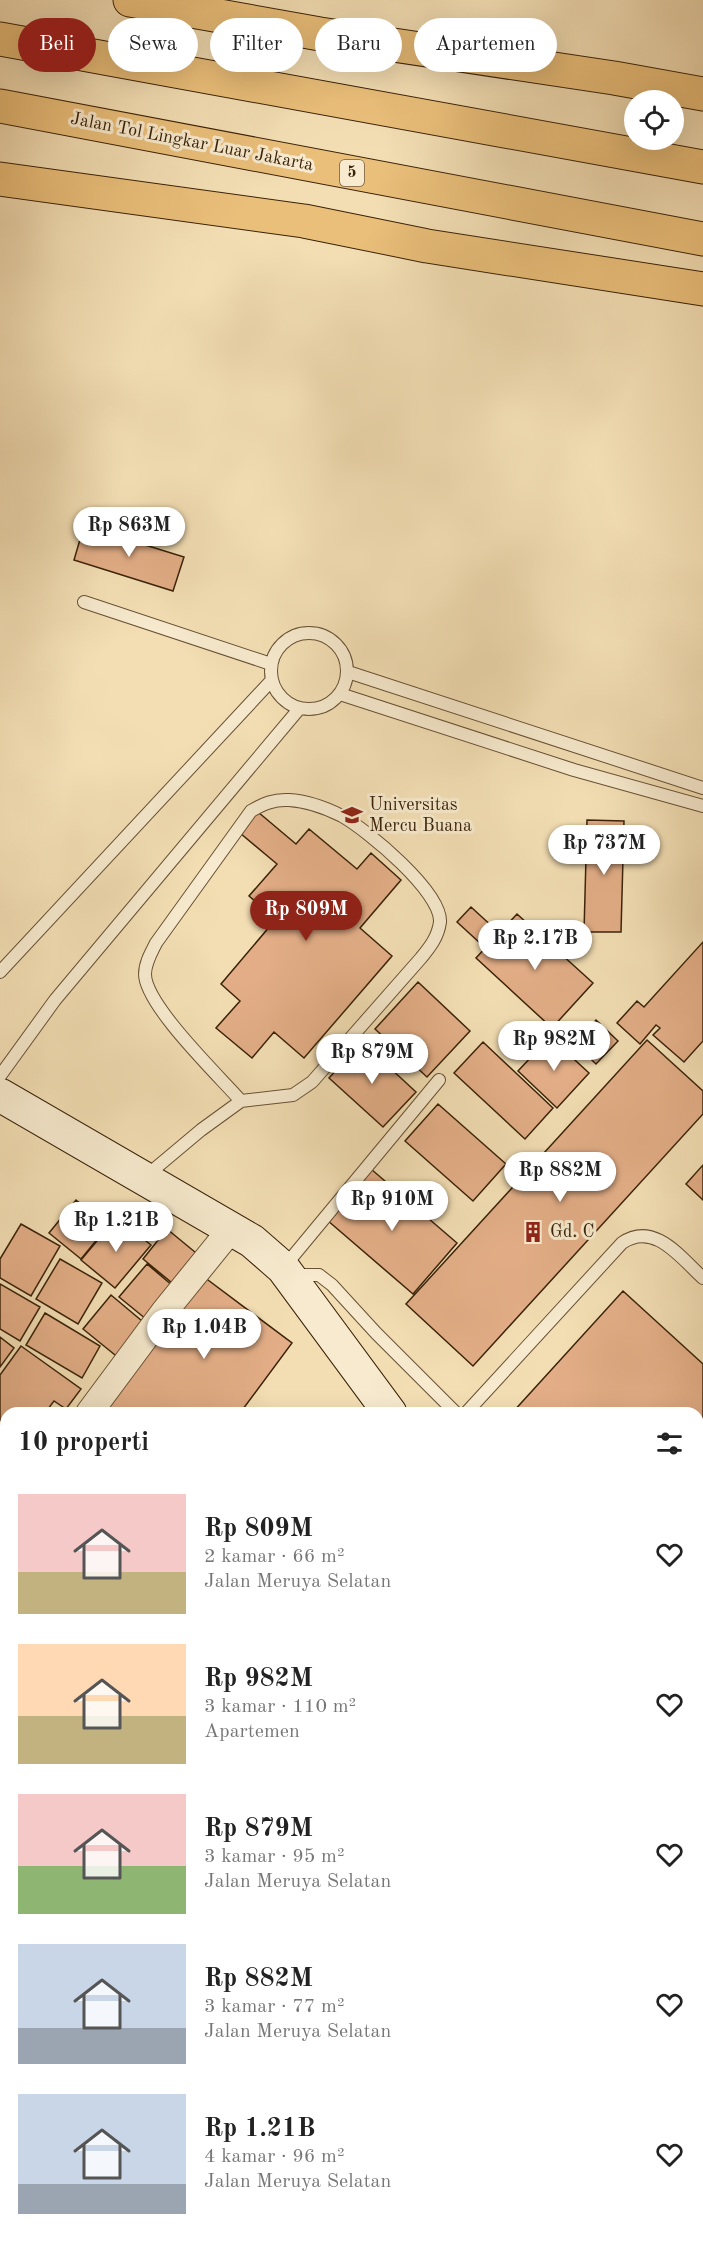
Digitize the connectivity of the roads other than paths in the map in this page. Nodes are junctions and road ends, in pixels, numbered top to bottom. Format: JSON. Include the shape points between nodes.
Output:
{"nodes":[{"id":1,"x":130,"y":0,"type":"edge"},
{"id":2,"x":0,"y":39,"type":"edge"},
{"id":3,"x":703,"y":94,"type":"edge"},
{"id":4,"x":0,"y":106,"type":"edge"},
{"id":5,"x":703,"y":167,"type":"edge"},
{"id":6,"x":0,"y":179,"type":"edge"},
{"id":7,"x":703,"y":239,"type":"edge"},
{"id":8,"x":695,"y":292,"type":"edge"},
{"id":9,"x":84,"y":602,"type":"dead end"},
{"id":10,"x":271,"y":664,"type":"junction"},
{"id":11,"x":348,"y":672,"type":"junction"},
{"id":12,"x":271,"y":681,"type":"junction"},
{"id":13,"x":340,"y":694,"type":"junction"},
{"id":14,"x":299,"y":709,"type":"junction"},
{"id":15,"x":703,"y":788,"type":"edge"},
{"id":16,"x":703,"y":806,"type":"edge"},
{"id":17,"x":0,"y":972,"type":"edge"},
{"id":18,"x":0,"y":1076,"type":"edge"},
{"id":19,"x":439,"y":1080,"type":"dead end"},
{"id":20,"x":0,"y":1095,"type":"edge"},
{"id":21,"x":241,"y":1101,"type":"junction"},
{"id":22,"x":144,"y":1177,"type":"junction"},
{"id":23,"x":232,"y":1228,"type":"junction"},
{"id":24,"x":287,"y":1274,"type":"junction"},
{"id":25,"x":703,"y":1278,"type":"edge"},
{"id":26,"x":93,"y":1407,"type":"edge"},
{"id":27,"x":386,"y":1407,"type":"edge"},
{"id":28,"x":450,"y":1407,"type":"edge"},
{"id":29,"x":471,"y":1407,"type":"edge"}],
"edges":[{"from":1,"to":3,"type":"highway"},
{"from":2,"to":5,"type":"highway"},
{"from":4,"to":7,"type":"highway","name":"Jalan Tol Lingkar Luar Jakarta","number":"5"},
{"from":6,"to":8,"type":"highway","via":[[304,221]]},
{"from":9,"to":10,"type":"lane"},
{"from":10,"to":11,"type":"lane","via":[[277,649],[289,638],[305,633],[321,635],[335,643]]},
{"from":10,"to":12,"type":"lane"},
{"from":11,"to":13,"type":"lane"},
{"from":11,"to":15,"type":"lane"},
{"from":12,"to":14,"type":"lane","via":[[281,698]]},
{"from":12,"to":17,"type":"lane"},
{"from":13,"to":14,"type":"lane","via":[[315,710]]},
{"from":13,"to":16,"type":"lane","via":[[574,770]]},
{"from":14,"to":18,"type":"lane","via":[[55,1000]]},
{"from":19,"to":24,"type":"lane"},
{"from":20,"to":22,"type":"main road"},
{"from":21,"to":21,"type":"lane","via":[[160,1010],[145,976],[148,961],[156,944],[251,811],[267,802],[310,803],[342,817],[378,841],[421,884],[435,904],[440,920],[435,940],[421,958],[312,1082],[293,1095]]},
{"from":21,"to":22,"type":"lane"},
{"from":22,"to":23,"type":"main road"},
{"from":23,"to":24,"type":"main road"},
{"from":23,"to":26,"type":"street"},
{"from":24,"to":27,"type":"main road"},
{"from":24,"to":28,"type":"lane","via":[[319,1275],[332,1285]]},
{"from":25,"to":29,"type":"lane","via":[[653,1236],[629,1238]]}]}
